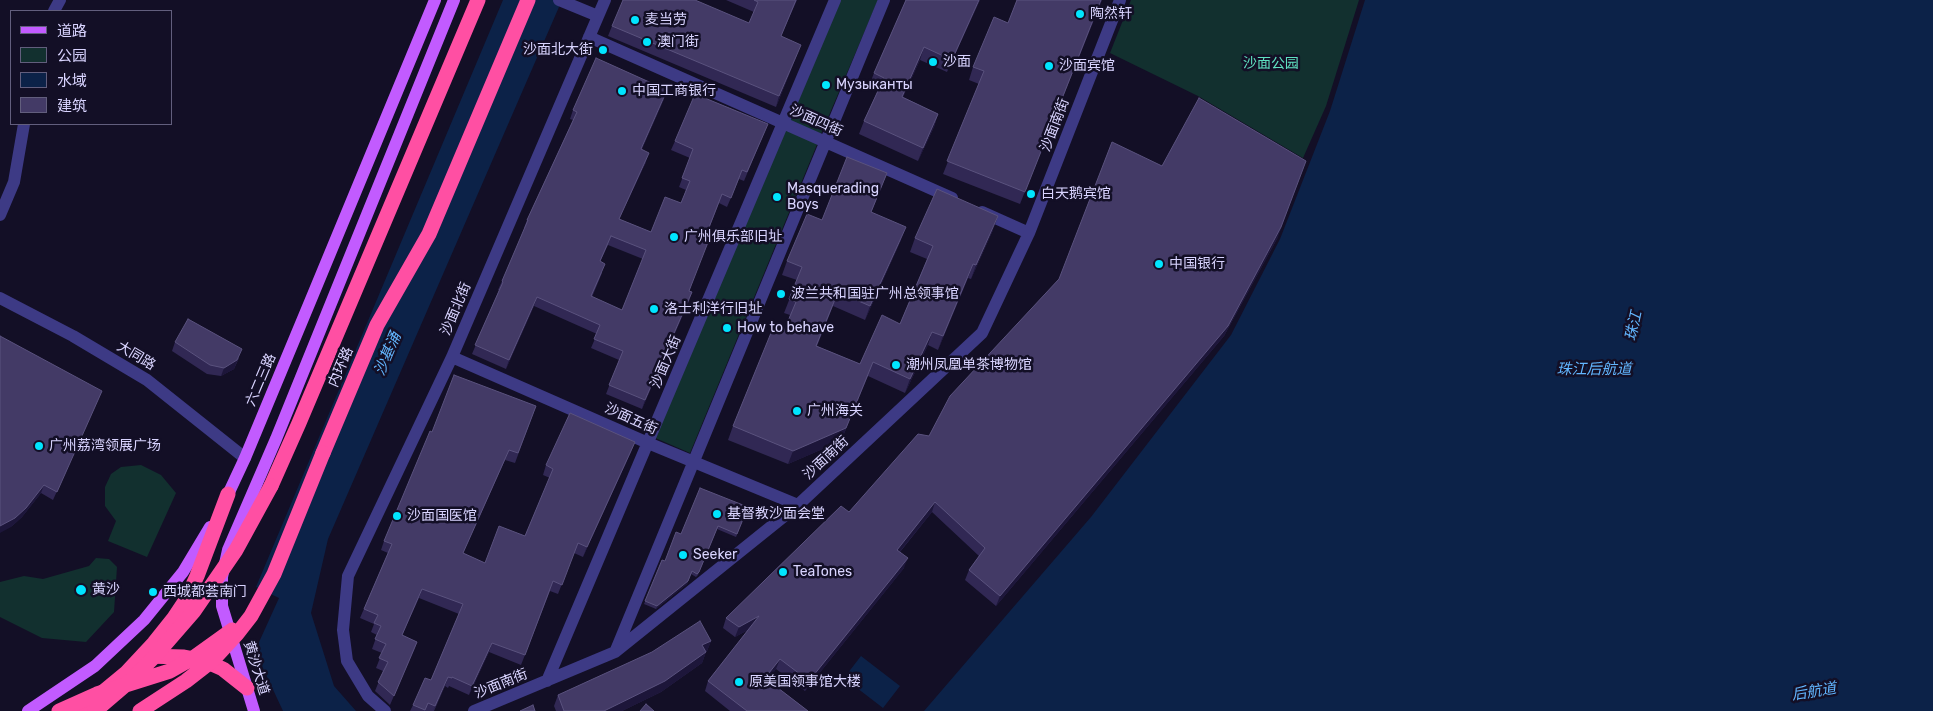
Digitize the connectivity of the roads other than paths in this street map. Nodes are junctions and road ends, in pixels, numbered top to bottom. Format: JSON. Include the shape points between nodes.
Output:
{"nodes":[{"id":1,"x":435,"y":0,"type":"edge"},
{"id":2,"x":454,"y":0,"type":"edge"},
{"id":3,"x":478,"y":0,"type":"edge"},
{"id":4,"x":528,"y":0,"type":"edge"},
{"id":5,"x":559,"y":0,"type":"edge"},
{"id":6,"x":605,"y":0,"type":"edge"},
{"id":7,"x":835,"y":0,"type":"edge"},
{"id":8,"x":884,"y":0,"type":"edge"},
{"id":9,"x":1120,"y":0,"type":"edge"},
{"id":10,"x":598,"y":16,"type":"junction"},
{"id":11,"x":589,"y":37,"type":"junction"},
{"id":12,"x":784,"y":123,"type":"junction"},
{"id":13,"x":24,"y":125,"type":"edge"},
{"id":14,"x":824,"y":141,"type":"junction"},
{"id":15,"x":0,"y":215,"type":"edge"},
{"id":16,"x":1030,"y":233,"type":"junction"},
{"id":17,"x":0,"y":298,"type":"edge"},
{"id":18,"x":452,"y":357,"type":"junction"},
{"id":19,"x":648,"y":443,"type":"junction"},
{"id":20,"x":245,"y":458,"type":"junction"},
{"id":21,"x":693,"y":462,"type":"junction"},
{"id":22,"x":228,"y":494,"type":"junction"},
{"id":23,"x":798,"y":505,"type":"junction"},
{"id":24,"x":251,"y":616,"type":"junction"},
{"id":25,"x":615,"y":652,"type":"junction"},
{"id":26,"x":141,"y":656,"type":"junction"},
{"id":27,"x":547,"y":681,"type":"junction"},
{"id":28,"x":247,"y":688,"type":"junction"},
{"id":29,"x":28,"y":711,"type":"edge"},
{"id":30,"x":59,"y":711,"type":"edge"},
{"id":31,"x":80,"y":711,"type":"edge"},
{"id":32,"x":95,"y":711,"type":"edge"},
{"id":33,"x":140,"y":711,"type":"edge"},
{"id":34,"x":254,"y":711,"type":"edge"},
{"id":35,"x":386,"y":711,"type":"edge"},
{"id":36,"x":474,"y":711,"type":"edge"}],
"edges":[{"from":1,"to":20,"type":"main road","name":"六二三路"},
{"from":2,"to":28,"type":"main road","name":"黄沙大道","via":[[225,562],[222,606]]},
{"from":3,"to":32,"type":"highway","name":"内环路","bridge":true,"via":[[299,423],[252,523],[194,611],[136,675]]},
{"from":4,"to":24,"type":"highway","name":"内环路","bridge":true,"via":[[429,234],[377,325],[274,574]]},
{"from":5,"to":10,"type":"street"},
{"from":6,"to":10,"type":"street","name":"沙面北街"},
{"from":7,"to":12,"type":"street","name":"沙面大街"},
{"from":8,"to":14,"type":"street"},
{"from":9,"to":16,"type":"street","name":"沙面南街"},
{"from":10,"to":11,"type":"street","name":"沙面北街"},
{"from":11,"to":12,"type":"street","name":"沙面四街"},
{"from":11,"to":18,"type":"street","name":"沙面北街"},
{"from":12,"to":14,"type":"street","name":"沙面四街"},
{"from":12,"to":19,"type":"street","name":"沙面大街"},
{"from":13,"to":15,"type":"street","via":[[14,182]]},
{"from":14,"to":16,"type":"street","name":"沙面四街"},
{"from":14,"to":21,"type":"street"},
{"from":16,"to":23,"type":"street","name":"沙面南街","via":[[982,333]]},
{"from":17,"to":20,"type":"street","name":"大同路","via":[[147,380]]},
{"from":18,"to":19,"type":"street","name":"沙面五街"},
{"from":18,"to":35,"type":"street","name":"沙面北街","via":[[348,576],[343,630],[347,661],[368,696]]},
{"from":19,"to":21,"type":"street","name":"沙面五街"},
{"from":19,"to":27,"type":"street","name":"沙面大街"},
{"from":20,"to":22,"type":"main road","name":"六二三路"},
{"from":21,"to":23,"type":"street","name":"沙面五街"},
{"from":21,"to":25,"type":"street"},
{"from":22,"to":26,"type":"highway","via":[[186,600]]},
{"from":22,"to":29,"type":"main road","name":"六二三路","via":[[184,572],[144,620],[96,666]]},
{"from":23,"to":25,"type":"street","name":"沙面南街"},
{"from":24,"to":30,"type":"highway","bridge":true,"via":[[170,671],[97,694]]},
{"from":24,"to":33,"type":"highway","name":"内环路","bridge":true,"via":[[206,665]]},
{"from":25,"to":27,"type":"street","name":"沙面南街"},
{"from":26,"to":28,"type":"highway","via":[[205,661],[223,669]]},
{"from":26,"to":31,"type":"highway"},
{"from":27,"to":36,"type":"street","name":"沙面南街"},
{"from":28,"to":34,"type":"main road","name":"黄沙大道"}]}
